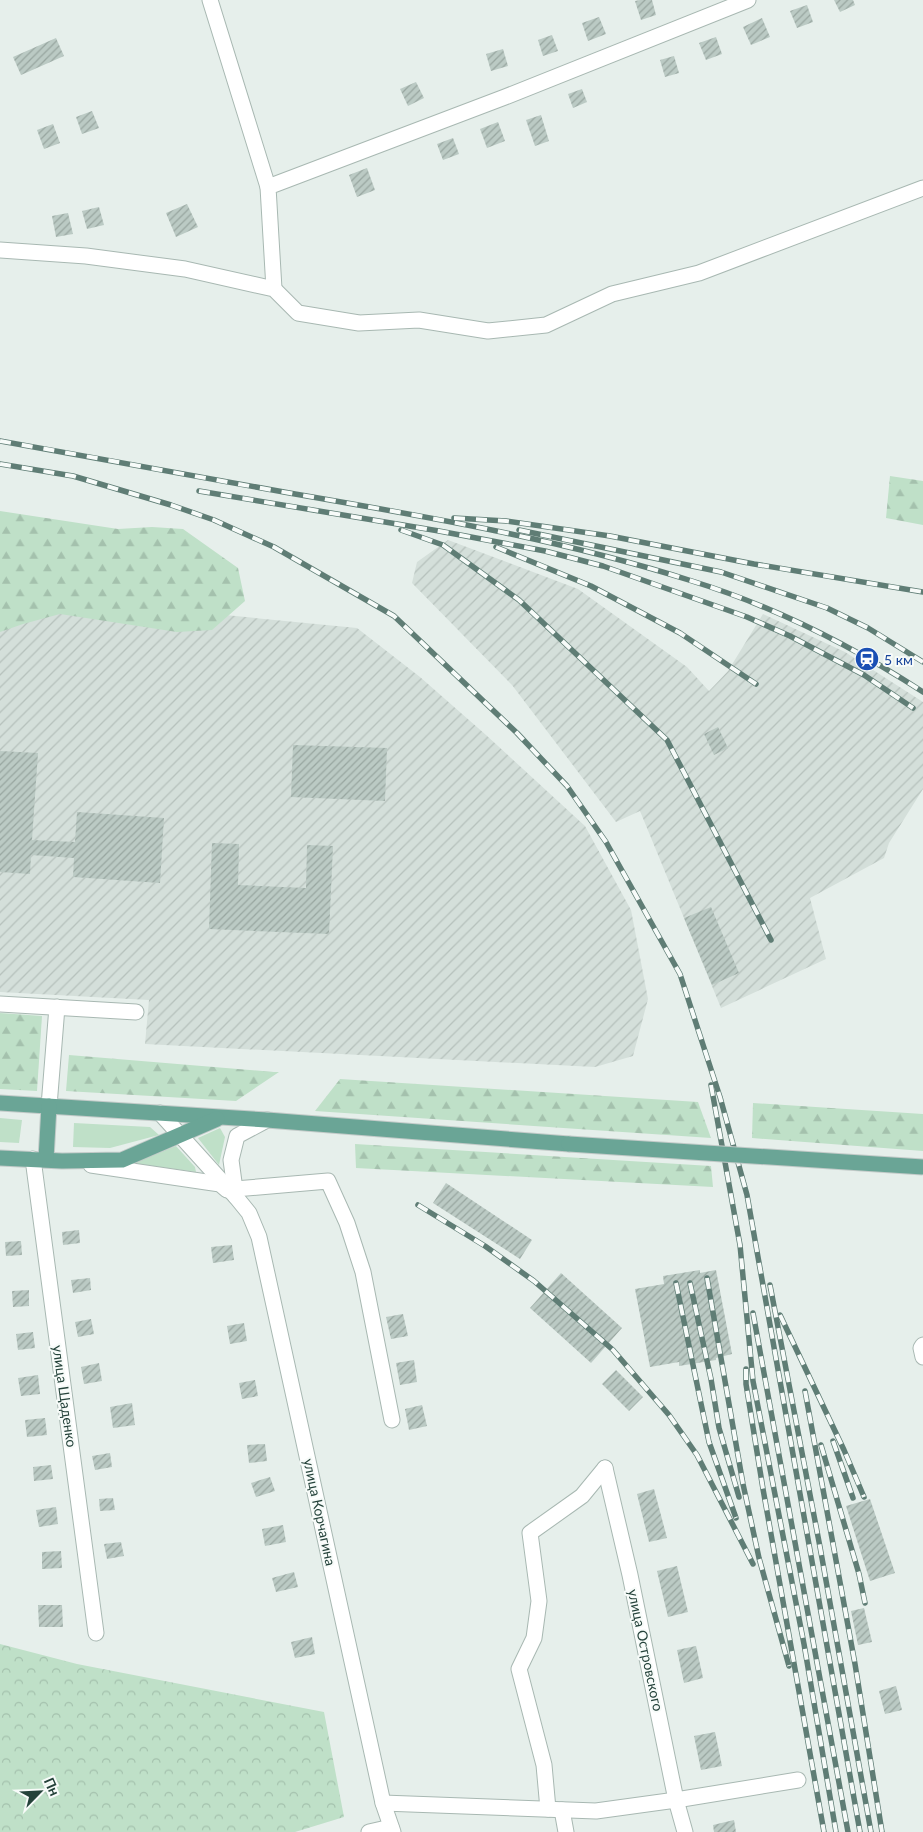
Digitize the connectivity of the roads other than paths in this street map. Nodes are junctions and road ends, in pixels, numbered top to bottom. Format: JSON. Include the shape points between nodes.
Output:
{"nodes":[{"id":1,"x":210,"y":0,"type":"edge"},
{"id":2,"x":748,"y":0,"type":"edge"},
{"id":3,"x":268,"y":187,"type":"junction"},
{"id":4,"x":923,"y":188,"type":"edge"},
{"id":5,"x":0,"y":250,"type":"edge"},
{"id":6,"x":274,"y":289,"type":"junction"},
{"id":7,"x":0,"y":1004,"type":"edge"},
{"id":8,"x":57,"y":1007,"type":"junction"},
{"id":9,"x":136,"y":1012,"type":"dead end"},
{"id":10,"x":0,"y":1103,"type":"edge"},
{"id":11,"x":49,"y":1106,"type":"junction"},
{"id":12,"x":160,"y":1113,"type":"junction"},
{"id":13,"x":220,"y":1118,"type":"junction"},
{"id":14,"x":267,"y":1120,"type":"junction"},
{"id":15,"x":179,"y":1135,"type":"junction"},
{"id":16,"x":0,"y":1158,"type":"edge"},
{"id":17,"x":39,"y":1159,"type":"junction"},
{"id":18,"x":62,"y":1161,"type":"junction"},
{"id":19,"x":923,"y":1168,"type":"edge"},
{"id":20,"x":236,"y":1193,"type":"junction"},
{"id":21,"x":923,"y":1345,"type":"edge"},
{"id":22,"x":923,"y":1357,"type":"edge"},
{"id":23,"x":392,"y":1420,"type":"dead end"},
{"id":24,"x":96,"y":1633,"type":"dead end"},
{"id":25,"x":798,"y":1780,"type":"dead end"},
{"id":26,"x":676,"y":1800,"type":"junction"},
{"id":27,"x":384,"y":1803,"type":"junction"},
{"id":28,"x":555,"y":1809,"type":"junction"},
{"id":29,"x":392,"y":1829,"type":"edge"},
{"id":30,"x":369,"y":1832,"type":"edge"},
{"id":31,"x":566,"y":1832,"type":"edge"},
{"id":32,"x":685,"y":1832,"type":"edge"}],
"edges":[{"from":1,"to":3,"type":"street"},
{"from":2,"to":3,"type":"street"},
{"from":3,"to":6,"type":"street"},
{"from":4,"to":6,"type":"street","via":[[699,273],[612,294],[546,325],[488,331],[419,320],[358,323],[298,313]]},
{"from":5,"to":6,"type":"street","via":[[86,256],[185,270]]},
{"from":7,"to":8,"type":"street"},
{"from":8,"to":9,"type":"street"},
{"from":8,"to":11,"type":"street"},
{"from":10,"to":11,"type":"main road"},
{"from":11,"to":12,"type":"main road"},
{"from":11,"to":17,"type":"main road"},
{"from":12,"to":13,"type":"main road"},
{"from":12,"to":15,"type":"street"},
{"from":13,"to":14,"type":"main road"},
{"from":13,"to":15,"type":"main road"},
{"from":14,"to":19,"type":"main road","bridge":true},
{"from":14,"to":20,"type":"street","via":[[237,1136],[231,1160]]},
{"from":15,"to":18,"type":"main road","via":[[122,1160]]},
{"from":15,"to":20,"type":"street"},
{"from":16,"to":17,"type":"main road"},
{"from":17,"to":18,"type":"main road"},
{"from":17,"to":24,"type":"street","name":"улица Щаденко"},
{"from":18,"to":20,"type":"street","via":[[220,1184]]},
{"from":20,"to":23,"type":"street","via":[[328,1181],[347,1223],[363,1272]]},
{"from":20,"to":27,"type":"street","name":"улица Корчагина","via":[[259,1237]]},
{"from":21,"to":22,"type":"street"},
{"from":25,"to":26,"type":"street"},
{"from":26,"to":28,"type":"street","via":[[596,1811]]},
{"from":26,"to":28,"type":"street","name":"улица Островского","via":[[605,1468],[582,1496],[530,1533],[540,1601],[534,1638],[519,1669]]},
{"from":26,"to":32,"type":"street","name":"улица Островского"},
{"from":27,"to":28,"type":"street"},
{"from":27,"to":29,"type":"street","name":"улица Корчагина"},
{"from":28,"to":31,"type":"street"},
{"from":29,"to":30,"type":"street"}]}
